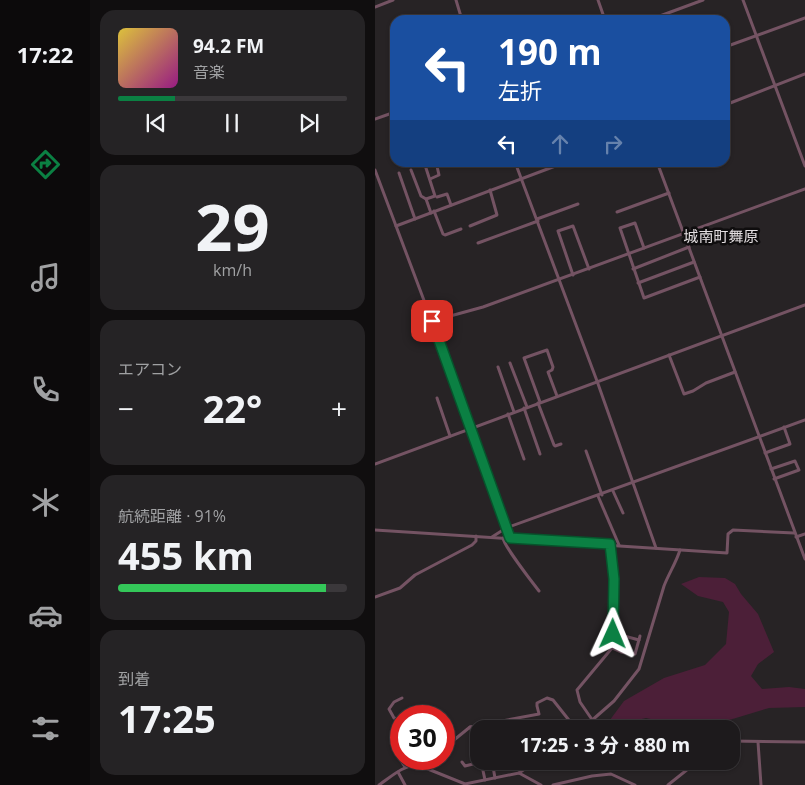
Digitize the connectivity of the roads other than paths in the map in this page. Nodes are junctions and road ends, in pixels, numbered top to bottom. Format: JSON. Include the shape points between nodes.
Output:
{"nodes":[{"id":1,"x":393,"y":0,"type":"edge"},
{"id":2,"x":456,"y":0,"type":"edge"},
{"id":3,"x":598,"y":0,"type":"edge"},
{"id":4,"x":703,"y":0,"type":"edge"},
{"id":5,"x":743,"y":0,"type":"edge"},
{"id":6,"x":375,"y":7,"type":"edge"},
{"id":7,"x":460,"y":15,"type":"edge"},
{"id":8,"x":603,"y":15,"type":"edge"},
{"id":9,"x":662,"y":15,"type":"edge"},
{"id":10,"x":805,"y":18,"type":"edge"},
{"id":11,"x":756,"y":36,"type":"junction"},
{"id":12,"x":730,"y":45,"type":"edge"},
{"id":13,"x":805,"y":74,"type":"edge"},
{"id":14,"x":775,"y":85,"type":"junction"},
{"id":15,"x":730,"y":103,"type":"edge"},
{"id":16,"x":390,"y":114,"type":"edge"},
{"id":17,"x":375,"y":119,"type":"edge"},
{"id":18,"x":805,"y":166,"type":"edge"},
{"id":19,"x":425,"y":167,"type":"edge"},
{"id":20,"x":436,"y":167,"type":"edge"},
{"id":21,"x":517,"y":167,"type":"edge"},
{"id":22,"x":553,"y":167,"type":"edge"},
{"id":23,"x":659,"y":167,"type":"edge"},
{"id":24,"x":375,"y":170,"type":"edge"},
{"id":25,"x":411,"y":170,"type":"dead end"},
{"id":26,"x":399,"y":173,"type":"dead end"},
{"id":27,"x":429,"y":179,"type":"junction"},
{"id":28,"x":521,"y":179,"type":"junction"},
{"id":29,"x":805,"y":189,"type":"edge"},
{"id":30,"x":490,"y":190,"type":"junction"},
{"id":31,"x":669,"y":193,"type":"junction"},
{"id":32,"x":437,"y":197,"type":"dead end"},
{"id":33,"x":426,"y":199,"type":"junction"},
{"id":34,"x":451,"y":204,"type":"junction"},
{"id":35,"x":579,"y":204,"type":"dead end"},
{"id":36,"x":433,"y":212,"type":"junction"},
{"id":37,"x":617,"y":212,"type":"dead end"},
{"id":38,"x":415,"y":219,"type":"junction"},
{"id":39,"x":537,"y":220,"type":"junction"},
{"id":40,"x":396,"y":226,"type":"junction"},
{"id":41,"x":470,"y":226,"type":"dead end"},
{"id":42,"x":461,"y":229,"type":"dead end"},
{"id":43,"x":683,"y":233,"type":"junction"},
{"id":44,"x":478,"y":243,"type":"dead end"},
{"id":45,"x":689,"y":247,"type":"junction"},
{"id":46,"x":644,"y":248,"type":"junction"},
{"id":47,"x":628,"y":254,"type":"junction"},
{"id":48,"x":694,"y":262,"type":"junction"},
{"id":49,"x":589,"y":269,"type":"junction"},
{"id":50,"x":633,"y":269,"type":"junction"},
{"id":51,"x":573,"y":275,"type":"junction"},
{"id":52,"x":700,"y":277,"type":"junction"},
{"id":53,"x":559,"y":280,"type":"junction"},
{"id":54,"x":638,"y":283,"type":"junction"},
{"id":55,"x":805,"y":306,"type":"edge"},
{"id":56,"x":432,"y":321,"type":"junction"},
{"id":57,"x":722,"y":337,"type":"junction"},
{"id":58,"x":669,"y":355,"type":"junction"},
{"id":59,"x":511,"y":363,"type":"dead end"},
{"id":60,"x":498,"y":367,"type":"dead end"},
{"id":61,"x":735,"y":372,"type":"junction"},
{"id":62,"x":597,"y":381,"type":"junction"},
{"id":63,"x":557,"y":396,"type":"junction"},
{"id":64,"x":437,"y":398,"type":"dead end"},
{"id":65,"x":539,"y":403,"type":"junction"},
{"id":66,"x":525,"y":408,"type":"junction"},
{"id":67,"x":514,"y":412,"type":"junction"},
{"id":68,"x":508,"y":414,"type":"junction"},
{"id":69,"x":805,"y":420,"type":"edge"},
{"id":70,"x":784,"y":428,"type":"junction"},
{"id":71,"x":469,"y":429,"type":"junction"},
{"id":72,"x":450,"y":436,"type":"junction"},
{"id":73,"x":759,"y":437,"type":"junction"},
{"id":74,"x":561,"y":444,"type":"dead end"},
{"id":75,"x":586,"y":451,"type":"dead end"},
{"id":76,"x":765,"y":453,"type":"junction"},
{"id":77,"x":540,"y":454,"type":"dead end"},
{"id":78,"x":524,"y":459,"type":"dead end"},
{"id":79,"x":375,"y":464,"type":"edge"},
{"id":80,"x":771,"y":469,"type":"junction"},
{"id":81,"x":775,"y":480,"type":"junction"},
{"id":82,"x":633,"y":483,"type":"junction"},
{"id":83,"x":613,"y":490,"type":"junction"},
{"id":84,"x":600,"y":495,"type":"junction"},
{"id":85,"x":623,"y":513,"type":"dead end"},
{"id":86,"x":506,"y":528,"type":"junction"},
{"id":87,"x":375,"y":530,"type":"edge"},
{"id":88,"x":805,"y":534,"type":"edge"},
{"id":89,"x":795,"y":535,"type":"junction"},
{"id":90,"x":476,"y":536,"type":"junction"},
{"id":91,"x":491,"y":537,"type":"junction"},
{"id":92,"x":503,"y":538,"type":"junction"},
{"id":93,"x":510,"y":538,"type":"junction"},
{"id":94,"x":610,"y":544,"type":"junction"},
{"id":95,"x":619,"y":545,"type":"junction"},
{"id":96,"x":656,"y":548,"type":"junction"},
{"id":97,"x":680,"y":550,"type":"junction"},
{"id":98,"x":805,"y":558,"type":"edge"},
{"id":99,"x":539,"y":591,"type":"dead end"},
{"id":100,"x":375,"y":596,"type":"edge"},
{"id":101,"x":613,"y":634,"type":"junction"},
{"id":102,"x":640,"y":636,"type":"dead end"},
{"id":103,"x":639,"y":640,"type":"junction"},
{"id":104,"x":612,"y":648,"type":"junction"},
{"id":105,"x":402,"y":698,"type":"dead end"},
{"id":106,"x":392,"y":705,"type":"edge"},
{"id":107,"x":508,"y":720,"type":"edge"},
{"id":108,"x":568,"y":720,"type":"edge"},
{"id":109,"x":592,"y":720,"type":"edge"},
{"id":110,"x":594,"y":720,"type":"edge"},
{"id":111,"x":470,"y":727,"type":"edge"},
{"id":112,"x":455,"y":739,"type":"edge"},
{"id":113,"x":740,"y":741,"type":"edge"},
{"id":114,"x":757,"y":742,"type":"junction"},
{"id":115,"x":805,"y":742,"type":"edge"},
{"id":116,"x":462,"y":762,"type":"dead end"},
{"id":117,"x":470,"y":765,"type":"edge"},
{"id":118,"x":401,"y":770,"type":"edge"},
{"id":119,"x":430,"y":770,"type":"edge"},
{"id":120,"x":483,"y":770,"type":"edge"},
{"id":121,"x":494,"y":770,"type":"edge"},
{"id":122,"x":524,"y":770,"type":"edge"},
{"id":123,"x":687,"y":770,"type":"edge"},
{"id":124,"x":398,"y":772,"type":"junction"},
{"id":125,"x":519,"y":774,"type":"junction"},
{"id":126,"x":495,"y":778,"type":"junction"},
{"id":127,"x":485,"y":780,"type":"junction"},
{"id":128,"x":379,"y":785,"type":"edge"},
{"id":129,"x":405,"y":785,"type":"edge"},
{"id":130,"x":541,"y":785,"type":"edge"},
{"id":131,"x":553,"y":785,"type":"edge"},
{"id":132,"x":635,"y":785,"type":"edge"},
{"id":133,"x":668,"y":785,"type":"edge"},
{"id":134,"x":761,"y":785,"type":"edge"}],
"edges":[{"from":1,"to":6,"type":"street"},
{"from":2,"to":7,"type":"street"},
{"from":3,"to":8,"type":"street"},
{"from":4,"to":9,"type":"street"},
{"from":5,"to":11,"type":"street"},
{"from":10,"to":11,"type":"street"},
{"from":11,"to":12,"type":"street"},
{"from":11,"to":14,"type":"street"},
{"from":13,"to":14,"type":"street"},
{"from":14,"to":15,"type":"street"},
{"from":14,"to":18,"type":"street"},
{"from":16,"to":17,"type":"street"},
{"from":19,"to":27,"type":"street"},
{"from":20,"to":27,"type":"street","via":[[439,175]]},
{"from":21,"to":28,"type":"street"},
{"from":22,"to":28,"type":"street"},
{"from":23,"to":31,"type":"street"},
{"from":24,"to":40,"type":"street"},
{"from":25,"to":33,"type":"street","via":[[421,196]]},
{"from":26,"to":38,"type":"street"},
{"from":27,"to":33,"type":"street","via":[[435,196]]},
{"from":28,"to":30,"type":"street"},
{"from":28,"to":39,"type":"street"},
{"from":29,"to":43,"type":"street"},
{"from":30,"to":34,"type":"street"},
{"from":30,"to":41,"type":"street","via":[[497,216]]},
{"from":31,"to":37,"type":"street"},
{"from":31,"to":43,"type":"street"},
{"from":32,"to":34,"type":"street","via":[[447,194]]},
{"from":33,"to":36,"type":"street"},
{"from":34,"to":36,"type":"street"},
{"from":35,"to":39,"type":"street"},
{"from":36,"to":38,"type":"street"},
{"from":36,"to":42,"type":"street","via":[[445,236]]},
{"from":38,"to":40,"type":"street"},
{"from":39,"to":44,"type":"street"},
{"from":39,"to":53,"type":"street"},
{"from":40,"to":56,"type":"street"},
{"from":43,"to":45,"type":"street"},
{"from":43,"to":46,"type":"street"},
{"from":45,"to":48,"type":"street"},
{"from":45,"to":50,"type":"street"},
{"from":46,"to":47,"type":"street"},
{"from":46,"to":47,"type":"street","via":[[635,223],[620,228]]},
{"from":47,"to":49,"type":"street"},
{"from":47,"to":50,"type":"street"},
{"from":48,"to":52,"type":"street"},
{"from":48,"to":54,"type":"street"},
{"from":49,"to":51,"type":"street"},
{"from":49,"to":51,"type":"street","via":[[573,226],[558,231]]},
{"from":50,"to":54,"type":"street"},
{"from":51,"to":53,"type":"street"},
{"from":52,"to":54,"type":"street","via":[[644,298]]},
{"from":52,"to":57,"type":"street"},
{"from":53,"to":56,"type":"street"},
{"from":53,"to":62,"type":"street"},
{"from":55,"to":57,"type":"street"},
{"from":56,"to":71,"type":"street"},
{"from":57,"to":58,"type":"street"},
{"from":57,"to":61,"type":"street"},
{"from":58,"to":61,"type":"street","via":[[683,394]]},
{"from":58,"to":62,"type":"street"},
{"from":59,"to":66,"type":"street"},
{"from":60,"to":67,"type":"street"},
{"from":61,"to":73,"type":"street"},
{"from":62,"to":63,"type":"street"},
{"from":62,"to":82,"type":"street"},
{"from":63,"to":65,"type":"street"},
{"from":63,"to":65,"type":"street","via":[[548,372],[553,367],[547,350],[524,358]]},
{"from":64,"to":72,"type":"street"},
{"from":65,"to":66,"type":"street"},
{"from":65,"to":74,"type":"street","via":[[554,445]]},
{"from":66,"to":67,"type":"street"},
{"from":66,"to":77,"type":"street"},
{"from":67,"to":68,"type":"street"},
{"from":68,"to":71,"type":"street"},
{"from":68,"to":78,"type":"street"},
{"from":69,"to":70,"type":"street"},
{"from":70,"to":73,"type":"street"},
{"from":70,"to":76,"type":"street","via":[[790,444]]},
{"from":71,"to":72,"type":"street"},
{"from":71,"to":86,"type":"street"},
{"from":72,"to":79,"type":"street"},
{"from":73,"to":76,"type":"street"},
{"from":73,"to":82,"type":"street"},
{"from":75,"to":84,"type":"street"},
{"from":76,"to":80,"type":"street"},
{"from":80,"to":81,"type":"street"},
{"from":80,"to":81,"type":"street","via":[[795,461],[799,470]]},
{"from":81,"to":89,"type":"street"},
{"from":82,"to":83,"type":"street"},
{"from":82,"to":96,"type":"street"},
{"from":83,"to":84,"type":"street"},
{"from":83,"to":85,"type":"street"},
{"from":84,"to":86,"type":"street"},
{"from":84,"to":95,"type":"street"},
{"from":86,"to":91,"type":"street"},
{"from":86,"to":93,"type":"street"},
{"from":87,"to":90,"type":"street"},
{"from":88,"to":89,"type":"street"},
{"from":89,"to":97,"type":"street","via":[[733,530],[728,534],[727,552]]},
{"from":89,"to":98,"type":"street"},
{"from":90,"to":91,"type":"street"},
{"from":90,"to":100,"type":"street","via":[[472,545],[415,575],[400,588]]},
{"from":91,"to":92,"type":"street"},
{"from":92,"to":93,"type":"street"},
{"from":92,"to":99,"type":"street"},
{"from":93,"to":94,"type":"street"},
{"from":94,"to":95,"type":"street"},
{"from":94,"to":101,"type":"street","via":[[614,579]]},
{"from":95,"to":96,"type":"street"},
{"from":96,"to":97,"type":"street"},
{"from":97,"to":110,"type":"street","via":[[664,586],[639,669]]},
{"from":101,"to":103,"type":"street"},
{"from":101,"to":104,"type":"street"},
{"from":102,"to":103,"type":"street"},
{"from":103,"to":104,"type":"street","via":[[635,654]]},
{"from":104,"to":109,"type":"street","via":[[577,690],[580,702]]},
{"from":105,"to":106,"type":"street"},
{"from":107,"to":108,"type":"street","via":[[539,714],[537,703],[551,698]]},
{"from":111,"to":112,"type":"street"},
{"from":113,"to":114,"type":"street"},
{"from":114,"to":115,"type":"street"},
{"from":114,"to":134,"type":"street"},
{"from":116,"to":117,"type":"street","via":[[465,766]]},
{"from":118,"to":124,"type":"street"},
{"from":119,"to":127,"type":"street","via":[[465,784]]},
{"from":120,"to":127,"type":"street"},
{"from":121,"to":126,"type":"street"},
{"from":122,"to":125,"type":"street"},
{"from":123,"to":133,"type":"street"},
{"from":124,"to":128,"type":"street"},
{"from":124,"to":129,"type":"street"},
{"from":125,"to":126,"type":"street"},
{"from":125,"to":130,"type":"street"},
{"from":126,"to":127,"type":"street"},
{"from":131,"to":132,"type":"street","via":[[611,774]]}]}
